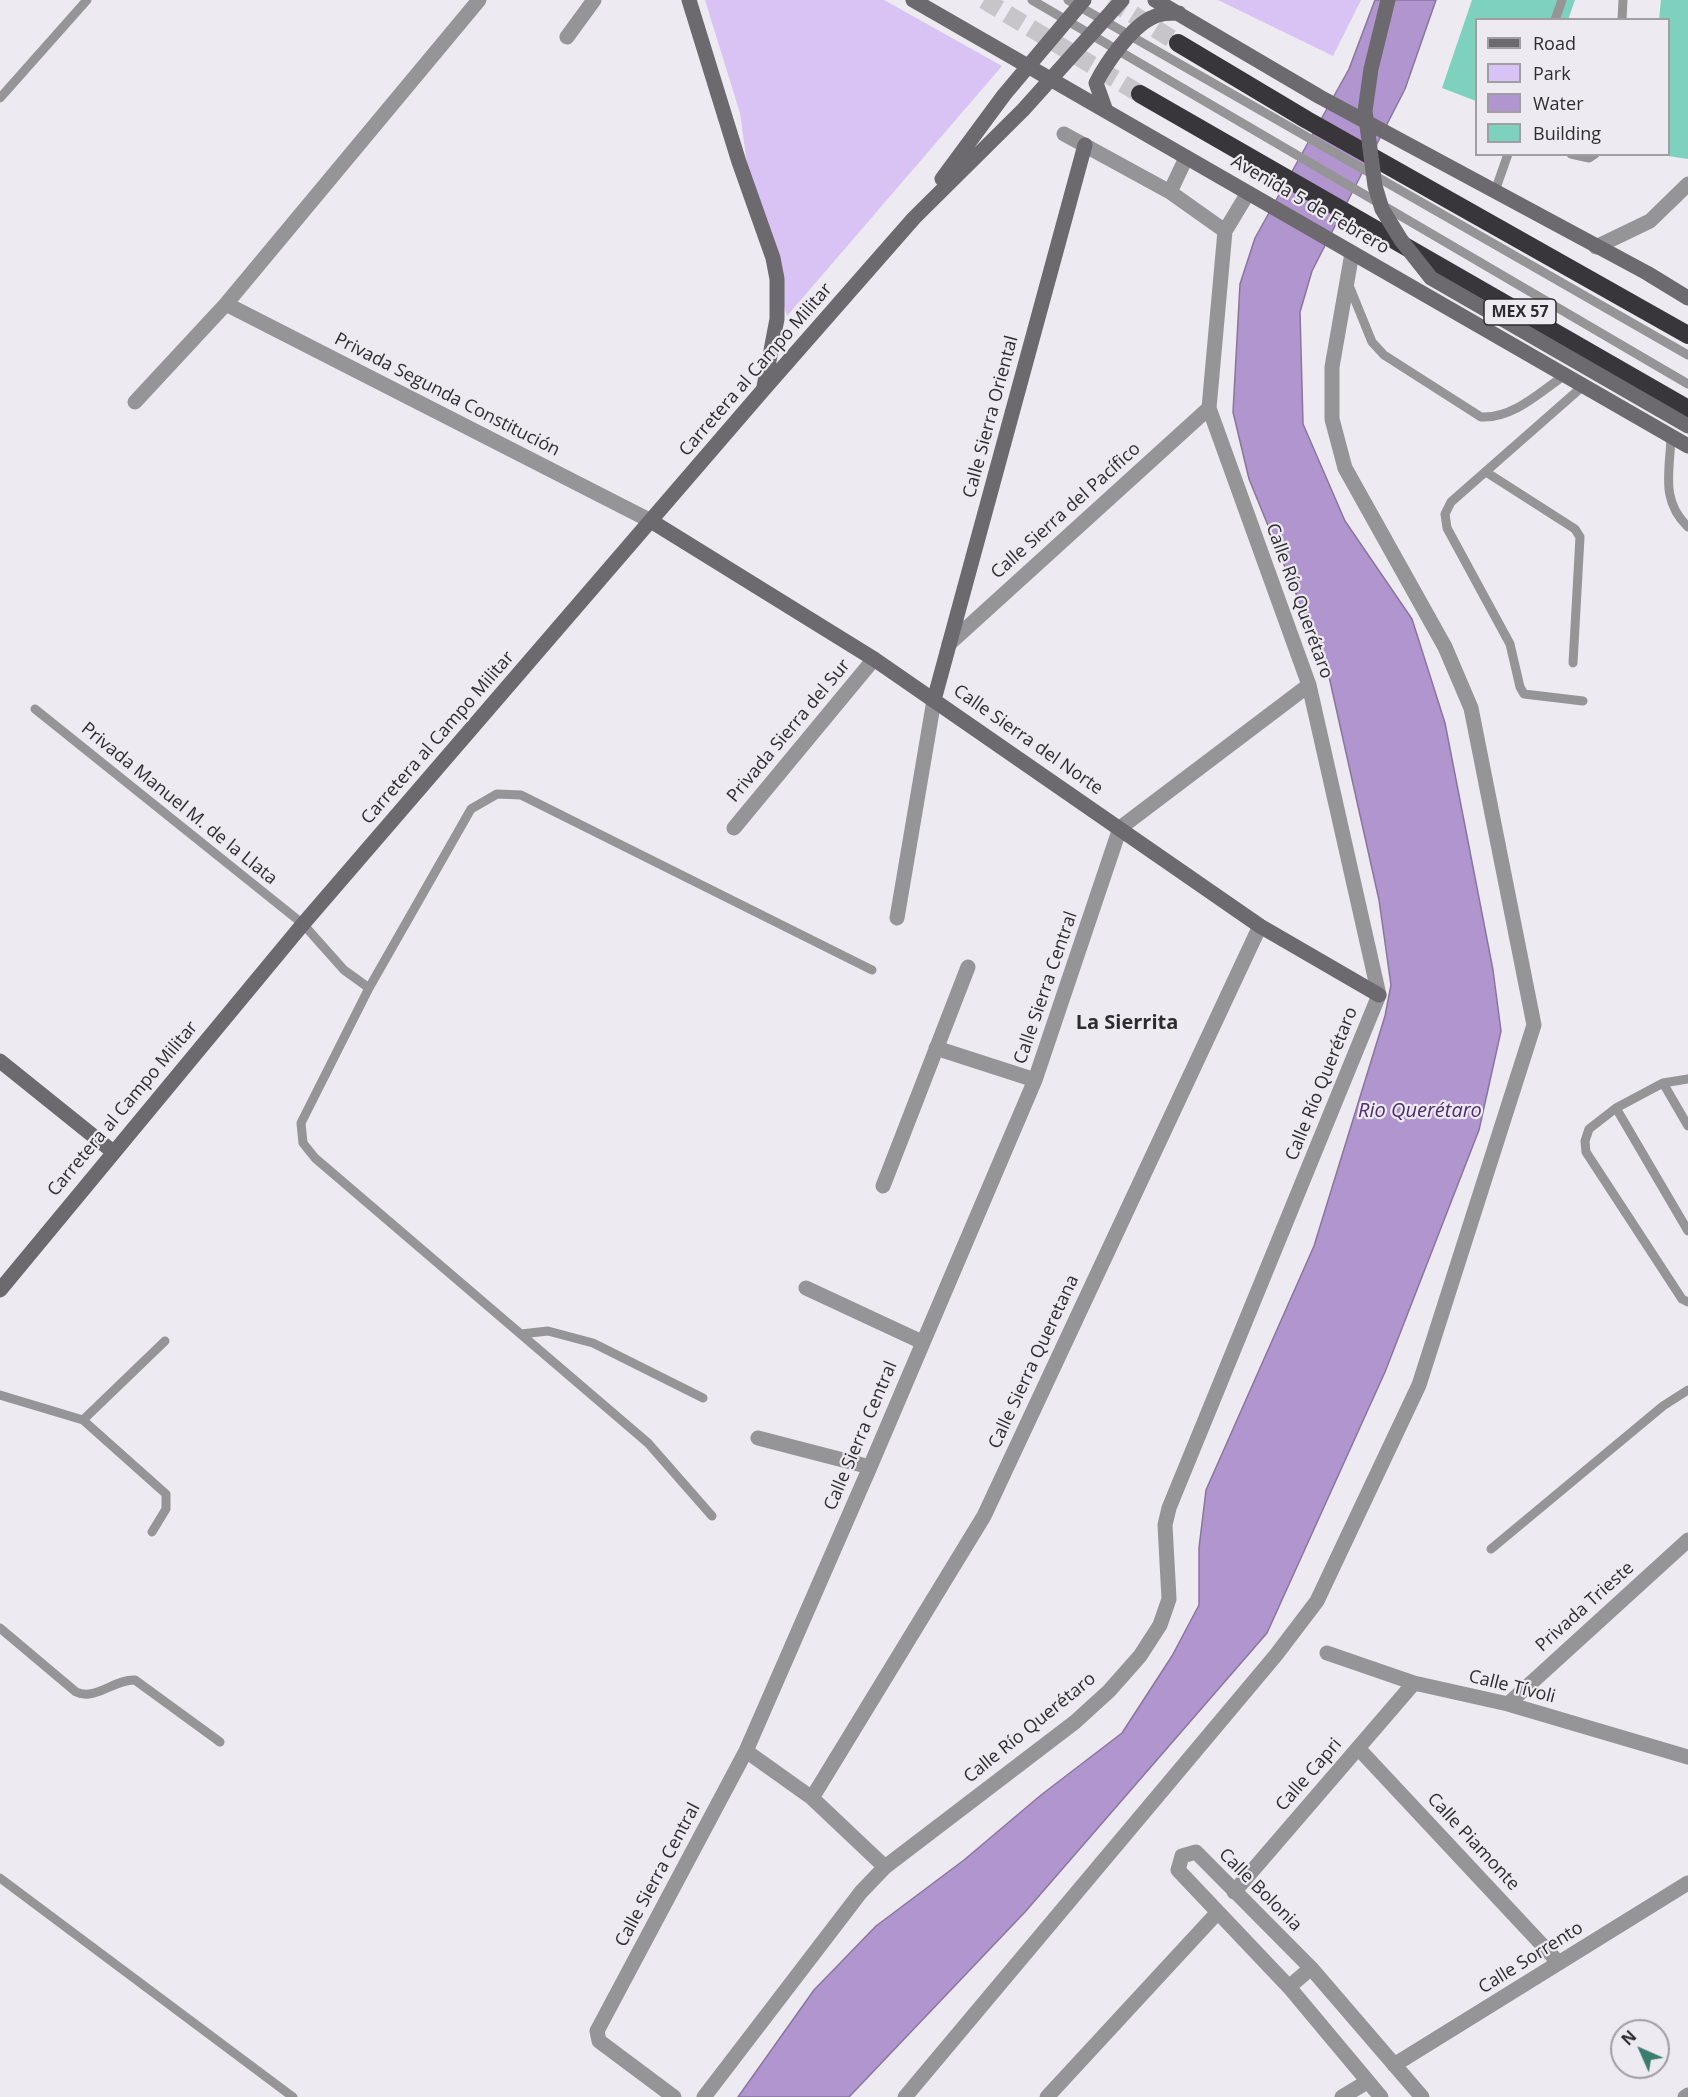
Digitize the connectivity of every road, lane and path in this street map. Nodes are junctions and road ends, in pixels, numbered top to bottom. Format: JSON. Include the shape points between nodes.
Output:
{"nodes":[{"id":1,"x":87,"y":0,"type":"edge"},
{"id":2,"x":479,"y":0,"type":"edge"},
{"id":3,"x":594,"y":0,"type":"edge"},
{"id":4,"x":689,"y":0,"type":"edge"},
{"id":5,"x":912,"y":0,"type":"edge"},
{"id":6,"x":1032,"y":0,"type":"edge"},
{"id":7,"x":1122,"y":0,"type":"edge"},
{"id":8,"x":1155,"y":0,"type":"edge"},
{"id":9,"x":1388,"y":0,"type":"edge"},
{"id":10,"x":1562,"y":0,"type":"edge"},
{"id":11,"x":1623,"y":0,"type":"edge"},
{"id":12,"x":1077,"y":2,"type":"edge"},
{"id":13,"x":1179,"y":14,"type":"junction"},
{"id":14,"x":1556,"y":18,"type":"edge"},
{"id":15,"x":1622,"y":18,"type":"edge"},
{"id":16,"x":1067,"y":20,"type":"junction"},
{"id":17,"x":1103,"y":20,"type":"junction"},
{"id":18,"x":1091,"y":33,"type":"junction"},
{"id":19,"x":1131,"y":36,"type":"junction"},
{"id":20,"x":567,"y":37,"type":"dead end"},
{"id":21,"x":1178,"y":43,"type":"tunnel mouth"},
{"id":22,"x":1119,"y":49,"type":"junction"},
{"id":23,"x":1028,"y":66,"type":"junction"},
{"id":24,"x":1051,"y":80,"type":"junction"},
{"id":25,"x":1140,"y":94,"type":"tunnel mouth"},
{"id":26,"x":0,"y":98,"type":"edge"},
{"id":27,"x":1106,"y":111,"type":"junction"},
{"id":28,"x":1064,"y":134,"type":"dead end"},
{"id":29,"x":1085,"y":145,"type":"junction"},
{"id":30,"x":1507,"y":156,"type":"edge"},
{"id":31,"x":1186,"y":158,"type":"junction"},
{"id":32,"x":1688,"y":184,"type":"edge"},
{"id":33,"x":1495,"y":191,"type":"junction"},
{"id":34,"x":1170,"y":192,"type":"junction"},
{"id":35,"x":1248,"y":193,"type":"junction"},
{"id":36,"x":914,"y":218,"type":"junction"},
{"id":37,"x":1225,"y":231,"type":"junction"},
{"id":38,"x":1596,"y":247,"type":"junction"},
{"id":39,"x":1352,"y":253,"type":"junction"},
{"id":40,"x":1346,"y":278,"type":"junction"},
{"id":41,"x":1688,"y":298,"type":"edge"},
{"id":42,"x":226,"y":304,"type":"junction"},
{"id":43,"x":1688,"y":335,"type":"edge"},
{"id":44,"x":1688,"y":355,"type":"edge"},
{"id":45,"x":1565,"y":375,"type":"junction"},
{"id":46,"x":1688,"y":384,"type":"edge"},
{"id":47,"x":1583,"y":386,"type":"junction"},
{"id":48,"x":764,"y":389,"type":"junction"},
{"id":49,"x":135,"y":402,"type":"dead end"},
{"id":50,"x":1209,"y":408,"type":"junction"},
{"id":51,"x":1688,"y":409,"type":"edge"},
{"id":52,"x":1688,"y":426,"type":"edge"},
{"id":53,"x":1671,"y":436,"type":"junction"},
{"id":54,"x":1688,"y":446,"type":"edge"},
{"id":55,"x":1486,"y":471,"type":"junction"},
{"id":56,"x":651,"y":521,"type":"junction"},
{"id":57,"x":1688,"y":527,"type":"edge"},
{"id":58,"x":950,"y":644,"type":"junction"},
{"id":59,"x":874,"y":659,"type":"junction"},
{"id":60,"x":1573,"y":663,"type":"dead end"},
{"id":61,"x":1309,"y":685,"type":"junction"},
{"id":62,"x":934,"y":699,"type":"junction"},
{"id":63,"x":1583,"y":701,"type":"dead end"},
{"id":64,"x":35,"y":709,"type":"dead end"},
{"id":65,"x":734,"y":828,"type":"dead end"},
{"id":66,"x":1120,"y":828,"type":"junction"},
{"id":67,"x":897,"y":918,"type":"dead end"},
{"id":68,"x":303,"y":924,"type":"junction"},
{"id":69,"x":1260,"y":926,"type":"junction"},
{"id":70,"x":969,"y":967,"type":"dead end"},
{"id":71,"x":872,"y":970,"type":"dead end"},
{"id":72,"x":369,"y":988,"type":"junction"},
{"id":73,"x":1379,"y":995,"type":"junction"},
{"id":74,"x":936,"y":1048,"type":"junction"},
{"id":75,"x":0,"y":1061,"type":"edge"},
{"id":76,"x":1688,"y":1079,"type":"edge"},
{"id":77,"x":1035,"y":1080,"type":"junction"},
{"id":78,"x":1663,"y":1083,"type":"junction"},
{"id":79,"x":1616,"y":1107,"type":"junction"},
{"id":80,"x":1688,"y":1126,"type":"edge"},
{"id":81,"x":112,"y":1151,"type":"junction"},
{"id":82,"x":883,"y":1186,"type":"dead end"},
{"id":83,"x":1688,"y":1231,"type":"edge"},
{"id":84,"x":806,"y":1288,"type":"dead end"},
{"id":85,"x":0,"y":1290,"type":"edge"},
{"id":86,"x":1688,"y":1302,"type":"edge"},
{"id":87,"x":521,"y":1334,"type":"junction"},
{"id":88,"x":165,"y":1341,"type":"dead end"},
{"id":89,"x":922,"y":1342,"type":"junction"},
{"id":90,"x":1688,"y":1390,"type":"edge"},
{"id":91,"x":0,"y":1395,"type":"edge"},
{"id":92,"x":702,"y":1398,"type":"dead end"},
{"id":93,"x":83,"y":1420,"type":"junction"},
{"id":94,"x":758,"y":1438,"type":"dead end"},
{"id":95,"x":870,"y":1467,"type":"junction"},
{"id":96,"x":712,"y":1516,"type":"dead end"},
{"id":97,"x":152,"y":1532,"type":"dead end"},
{"id":98,"x":1688,"y":1540,"type":"edge"},
{"id":99,"x":1491,"y":1549,"type":"dead end"},
{"id":100,"x":0,"y":1628,"type":"edge"},
{"id":101,"x":1327,"y":1653,"type":"dead end"},
{"id":102,"x":1414,"y":1683,"type":"junction"},
{"id":103,"x":1508,"y":1704,"type":"junction"},
{"id":104,"x":220,"y":1742,"type":"dead end"},
{"id":105,"x":1358,"y":1748,"type":"junction"},
{"id":106,"x":746,"y":1751,"type":"junction"},
{"id":107,"x":1688,"y":1757,"type":"edge"},
{"id":108,"x":812,"y":1798,"type":"junction"},
{"id":109,"x":885,"y":1867,"type":"junction"},
{"id":110,"x":0,"y":1878,"type":"edge"},
{"id":111,"x":1688,"y":1883,"type":"edge"},
{"id":112,"x":1234,"y":1892,"type":"junction"},
{"id":113,"x":1218,"y":1912,"type":"junction"},
{"id":114,"x":1559,"y":1963,"type":"junction"},
{"id":115,"x":1311,"y":1968,"type":"junction"},
{"id":116,"x":1289,"y":1987,"type":"junction"},
{"id":117,"x":1394,"y":2066,"type":"junction"},
{"id":118,"x":1367,"y":2082,"type":"junction"},
{"id":119,"x":293,"y":2097,"type":"edge"},
{"id":120,"x":674,"y":2097,"type":"edge"},
{"id":121,"x":704,"y":2097,"type":"edge"},
{"id":122,"x":905,"y":2097,"type":"edge"},
{"id":123,"x":1047,"y":2097,"type":"edge"},
{"id":124,"x":1342,"y":2097,"type":"edge"},
{"id":125,"x":1381,"y":2097,"type":"edge"},
{"id":126,"x":1422,"y":2097,"type":"edge"}],
"edges":[{"from":1,"to":26,"type":"lane"},
{"from":2,"to":42,"type":"street"},
{"from":3,"to":20,"type":"street"},
{"from":4,"to":48,"type":"main road","via":[[773,258],[777,319]]},
{"from":5,"to":23,"type":"main road","name":"Avenida 5 de Febrero"},
{"from":6,"to":16,"type":"lane"},
{"from":7,"to":17,"type":"main road","name":"Carretera al Campo Militar"},
{"from":8,"to":13,"type":"main road"},
{"from":9,"to":52,"type":"main road","bridge":true,"via":[[1365,111],[1382,209],[1401,240],[1431,278]]},
{"from":10,"to":14,"type":"lane"},
{"from":11,"to":15,"type":"lane"},
{"from":12,"to":16,"type":"main road","name":"Carretera al Campo Militar"},
{"from":12,"to":17,"type":"lane"},
{"from":13,"to":19,"type":"main road","via":[[1162,13],[1150,18]]},
{"from":13,"to":33,"type":"main road"},
{"from":16,"to":18,"type":"lane"},
{"from":16,"to":23,"type":"main road","name":"Carretera al Campo Militar"},
{"from":17,"to":18,"type":"main road","name":"Carretera al Campo Militar"},
{"from":17,"to":19,"type":"lane"},
{"from":18,"to":22,"type":"lane"},
{"from":18,"to":24,"type":"main road","name":"Carretera al Campo Militar"},
{"from":19,"to":22,"type":"main road"},
{"from":19,"to":44,"type":"lane"},
{"from":21,"to":43,"type":"highway"},
{"from":22,"to":27,"type":"main road","via":[[1096,83]]},
{"from":22,"to":46,"type":"lane"},
{"from":23,"to":24,"type":"main road","name":"Avenida 5 de Febrero"},
{"from":23,"to":36,"type":"main road","name":"Carretera al Campo Militar"},
{"from":24,"to":27,"type":"main road","name":"Avenida 5 de Febrero"},
{"from":24,"to":36,"type":"main road","name":"Carretera al Campo Militar"},
{"from":25,"to":51,"type":"highway","name":"Avenida 5 de Febrero","number":"MEX 57"},
{"from":27,"to":31,"type":"main road","name":"Avenida 5 de Febrero"},
{"from":28,"to":29,"type":"street"},
{"from":29,"to":34,"type":"street"},
{"from":29,"to":58,"type":"main road","name":"Calle Sierra Oriental"},
{"from":30,"to":33,"type":"lane"},
{"from":31,"to":34,"type":"street"},
{"from":31,"to":35,"type":"main road","name":"Avenida 5 de Febrero"},
{"from":32,"to":38,"type":"street","via":[[1650,221]]},
{"from":33,"to":38,"type":"main road"},
{"from":34,"to":37,"type":"street"},
{"from":35,"to":37,"type":"street","name":"Calle Río Querétaro"},
{"from":35,"to":39,"type":"main road","name":"Avenida 5 de Febrero"},
{"from":36,"to":48,"type":"main road","name":"Carretera al Campo Militar"},
{"from":37,"to":50,"type":"street","name":"Calle Río Querétaro"},
{"from":38,"to":41,"type":"main road"},
{"from":39,"to":40,"type":"street"},
{"from":39,"to":45,"type":"main road","name":"Avenida 5 de Febrero"},
{"from":40,"to":45,"type":"lane","via":[[1372,342],[1384,355],[1481,417],[1496,418],[1511,412]]},
{"from":40,"to":122,"type":"street","via":[[1332,367],[1332,419],[1345,468],[1445,646],[1471,708],[1534,1025],[1419,1385],[1317,1600],[1276,1655]]},
{"from":42,"to":49,"type":"street"},
{"from":42,"to":56,"type":"street","name":"Privada Segunda Constitución"},
{"from":45,"to":47,"type":"main road","name":"Avenida 5 de Febrero"},
{"from":47,"to":53,"type":"main road","name":"Avenida 5 de Febrero"},
{"from":47,"to":55,"type":"lane"},
{"from":48,"to":56,"type":"main road","name":"Carretera al Campo Militar"},
{"from":50,"to":58,"type":"street","name":"Calle Sierra del Pacífico"},
{"from":50,"to":61,"type":"street","name":"Calle Río Querétaro"},
{"from":53,"to":54,"type":"main road","name":"Avenida 5 de Febrero"},
{"from":53,"to":57,"type":"lane","via":[[1670,500],[1677,516]]},
{"from":55,"to":60,"type":"lane","via":[[1575,529],[1580,537]]},
{"from":55,"to":63,"type":"lane","via":[[1451,502],[1446,514],[1448,528],[1510,644],[1524,694]]},
{"from":56,"to":59,"type":"main road","name":"Calle Sierra del Norte"},
{"from":56,"to":68,"type":"main road","name":"Carretera al Campo Militar"},
{"from":58,"to":62,"type":"main road","name":"Calle Sierra Oriental"},
{"from":59,"to":62,"type":"main road","name":"Calle Sierra del Norte"},
{"from":59,"to":65,"type":"street","name":"Privada Sierra del Sur"},
{"from":61,"to":66,"type":"street"},
{"from":61,"to":73,"type":"street","name":"Calle Río Querétaro"},
{"from":62,"to":66,"type":"main road","name":"Calle Sierra del Norte"},
{"from":62,"to":67,"type":"street"},
{"from":64,"to":68,"type":"lane","name":"Privada Manuel M. de la Llata"},
{"from":66,"to":69,"type":"main road","name":"Calle Sierra del Norte"},
{"from":66,"to":77,"type":"street","name":"Calle Sierra Central"},
{"from":68,"to":72,"type":"lane","name":"Privada Manuel M. de la Llata","via":[[344,970]]},
{"from":68,"to":81,"type":"main road","name":"Carretera al Campo Militar"},
{"from":69,"to":73,"type":"main road","name":"Calle Sierra del Norte"},
{"from":69,"to":108,"type":"street","name":"Calle Sierra Queretana","via":[[984,1516]]},
{"from":70,"to":74,"type":"street"},
{"from":71,"to":72,"type":"lane","via":[[521,795],[497,794],[471,809]]},
{"from":72,"to":87,"type":"lane","via":[[301,1123],[303,1143],[315,1158]]},
{"from":73,"to":109,"type":"street","name":"Calle Río Querétaro","via":[[1169,1508],[1165,1525],[1169,1599],[1160,1625],[1140,1656],[1075,1722]]},
{"from":74,"to":77,"type":"street"},
{"from":74,"to":82,"type":"street"},
{"from":75,"to":81,"type":"main road"},
{"from":76,"to":78,"type":"lane"},
{"from":77,"to":89,"type":"street","name":"Calle Sierra Central"},
{"from":78,"to":79,"type":"lane"},
{"from":78,"to":80,"type":"lane"},
{"from":79,"to":83,"type":"lane"},
{"from":79,"to":86,"type":"lane","via":[[1589,1129],[1586,1152],[1682,1299]]},
{"from":81,"to":85,"type":"main road","name":"Carretera al Campo Militar"},
{"from":84,"to":89,"type":"street"},
{"from":87,"to":92,"type":"lane","via":[[548,1331],[593,1343]]},
{"from":87,"to":96,"type":"lane","via":[[648,1443]]},
{"from":88,"to":93,"type":"lane"},
{"from":89,"to":95,"type":"street","name":"Calle Sierra Central"},
{"from":90,"to":99,"type":"lane"},
{"from":91,"to":93,"type":"lane"},
{"from":93,"to":97,"type":"lane","via":[[166,1494],[166,1509]]},
{"from":94,"to":95,"type":"street"},
{"from":95,"to":106,"type":"street","name":"Calle Sierra Central"},
{"from":98,"to":103,"type":"street","name":"Privada Trieste"},
{"from":100,"to":104,"type":"lane","via":[[76,1692],[91,1695],[124,1679],[135,1680]]},
{"from":101,"to":102,"type":"street","name":"Calle Tívoli"},
{"from":102,"to":103,"type":"street","name":"Calle Tívoli"},
{"from":102,"to":105,"type":"street","name":"Calle Capri"},
{"from":103,"to":107,"type":"street","name":"Calle Tívoli"},
{"from":105,"to":112,"type":"street","name":"Calle Capri"},
{"from":105,"to":114,"type":"street","name":"Calle Piamonte"},
{"from":106,"to":108,"type":"street"},
{"from":106,"to":120,"type":"street","name":"Calle Sierra Central","via":[[597,2031],[599,2041]]},
{"from":108,"to":109,"type":"street"},
{"from":109,"to":121,"type":"street","name":"Calle Río Querétaro","via":[[861,1892]]},
{"from":110,"to":119,"type":"lane"},
{"from":111,"to":114,"type":"street","name":"Calle Sorrento"},
{"from":112,"to":113,"type":"street","name":"Calle Bolonia","via":[[1196,1852],[1182,1856],[1178,1870]]},
{"from":112,"to":115,"type":"street","name":"Calle Bolonia"},
{"from":113,"to":116,"type":"street","name":"Calle Bolonia"},
{"from":113,"to":123,"type":"street"},
{"from":114,"to":117,"type":"street","name":"Calle Sorrento"},
{"from":115,"to":116,"type":"street"},
{"from":115,"to":117,"type":"street","name":"Calle Bolonia"},
{"from":116,"to":118,"type":"street","name":"Calle Bolonia"},
{"from":117,"to":126,"type":"street","name":"Calle Bolonia"},
{"from":118,"to":124,"type":"street"},
{"from":118,"to":125,"type":"street","name":"Calle Bolonia"}]}
